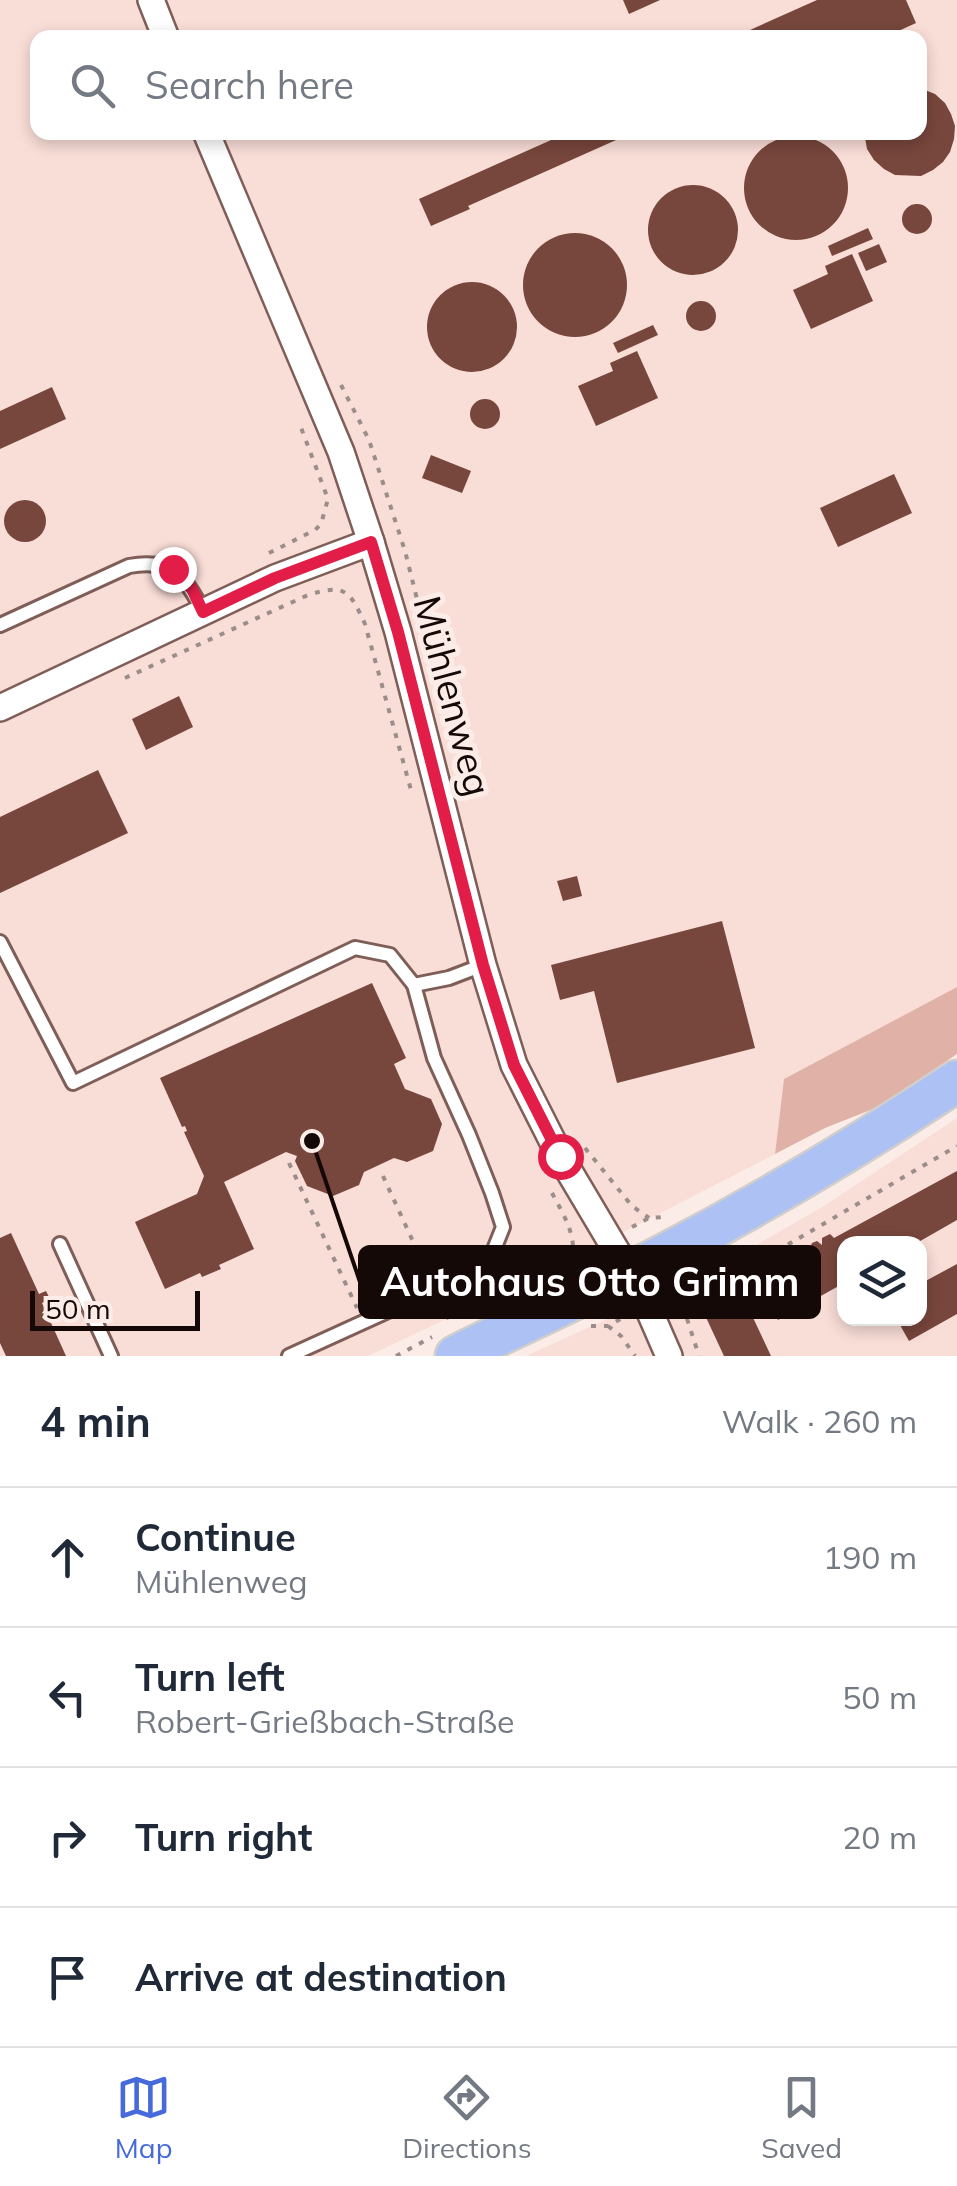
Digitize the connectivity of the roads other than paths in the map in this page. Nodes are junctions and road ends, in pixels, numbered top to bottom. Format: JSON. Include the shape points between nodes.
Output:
{"nodes":[{"id":1,"x":151,"y":0,"type":"edge"},
{"id":2,"x":163,"y":30,"type":"edge"},
{"id":3,"x":209,"y":140,"type":"edge"},
{"id":4,"x":371,"y":542,"type":"junction"},
{"id":5,"x":203,"y":612,"type":"junction"},
{"id":6,"x":0,"y":625,"type":"edge"},
{"id":7,"x":0,"y":708,"type":"edge"},
{"id":8,"x":0,"y":942,"type":"edge"},
{"id":9,"x":483,"y":965,"type":"junction"},
{"id":10,"x":414,"y":985,"type":"junction"},
{"id":11,"x":957,"y":1081,"type":"edge"},
{"id":12,"x":60,"y":1244,"type":"dead end"},
{"id":13,"x":629,"y":1272,"type":"junction"},
{"id":14,"x":449,"y":1338,"type":"edge"},
{"id":15,"x":111,"y":1356,"type":"edge"},
{"id":16,"x":289,"y":1356,"type":"edge"},
{"id":17,"x":669,"y":1356,"type":"edge"}],
"edges":[{"from":1,"to":2,"type":"street"},
{"from":3,"to":4,"type":"street","name":"Mühlenweg","via":[[336,439]]},
{"from":4,"to":5,"type":"street"},
{"from":4,"to":9,"type":"street","name":"Mühlenweg"},
{"from":5,"to":6,"type":"lane","via":[[173,569],[144,563]]},
{"from":5,"to":7,"type":"street"},
{"from":8,"to":10,"type":"lane","via":[[74,1083],[355,948],[390,955]]},
{"from":9,"to":10,"type":"lane"},
{"from":9,"to":13,"type":"street","name":"Mühlenweg","via":[[514,1065]]},
{"from":10,"to":16,"type":"lane","via":[[434,1058],[502,1228],[489,1262]]},
{"from":11,"to":13,"type":"main road","via":[[773,1194]]},
{"from":12,"to":15,"type":"lane"},
{"from":13,"to":14,"type":"main road"},
{"from":13,"to":17,"type":"street","name":"Mühlenweg"}]}
